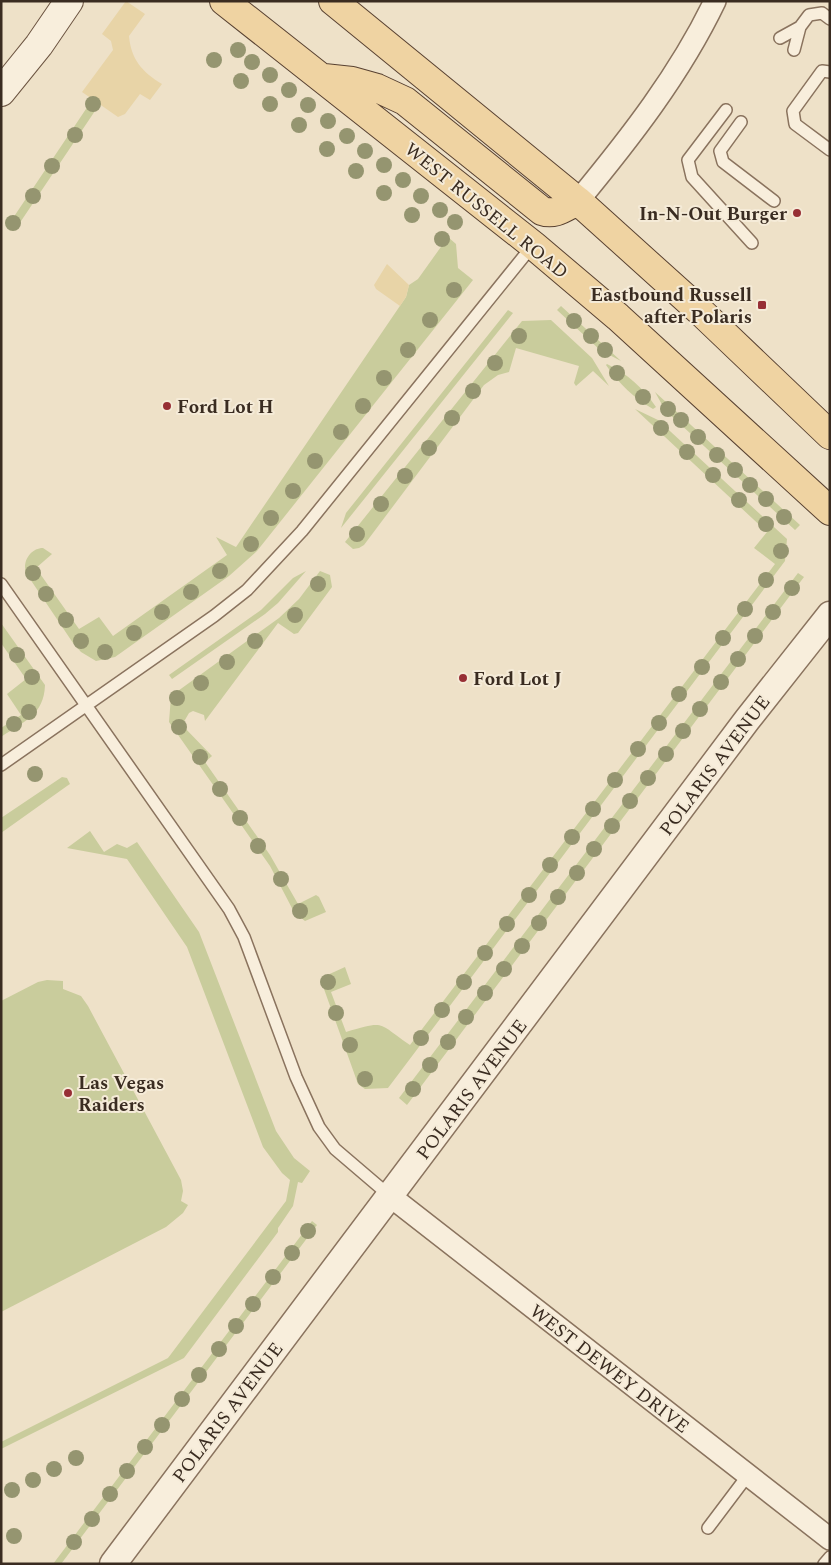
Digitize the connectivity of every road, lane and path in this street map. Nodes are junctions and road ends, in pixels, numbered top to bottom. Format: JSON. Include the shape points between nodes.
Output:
{"nodes":[{"id":1,"x":69,"y":1,"type":"edge"},
{"id":2,"x":224,"y":1,"type":"edge"},
{"id":3,"x":333,"y":1,"type":"edge"},
{"id":4,"x":715,"y":1,"type":"edge"},
{"id":5,"x":830,"y":19,"type":"edge"},
{"id":6,"x":800,"y":26,"type":"junction"},
{"id":7,"x":780,"y":38,"type":"dead end"},
{"id":8,"x":794,"y":50,"type":"dead end"},
{"id":9,"x":830,"y":72,"type":"edge"},
{"id":10,"x":322,"y":78,"type":"junction"},
{"id":11,"x":1,"y":92,"type":"edge"},
{"id":12,"x":726,"y":110,"type":"dead end"},
{"id":13,"x":741,"y":122,"type":"dead end"},
{"id":14,"x":830,"y":150,"type":"edge"},
{"id":15,"x":774,"y":200,"type":"dead end"},
{"id":16,"x":578,"y":201,"type":"junction"},
{"id":17,"x":752,"y":243,"type":"dead end"},
{"id":18,"x":532,"y":244,"type":"junction"},
{"id":19,"x":830,"y":435,"type":"edge"},
{"id":20,"x":830,"y":511,"type":"edge"},
{"id":21,"x":1,"y":584,"type":"edge"},
{"id":22,"x":830,"y":615,"type":"edge"},
{"id":23,"x":87,"y":705,"type":"junction"},
{"id":24,"x":1,"y":765,"type":"edge"},
{"id":25,"x":390,"y":1196,"type":"junction"},
{"id":26,"x":748,"y":1475,"type":"junction"},
{"id":27,"x":708,"y":1528,"type":"dead end"},
{"id":28,"x":830,"y":1539,"type":"edge"},
{"id":29,"x":830,"y":1557,"type":"edge"},
{"id":30,"x":120,"y":1559,"type":"edge"},
{"id":31,"x":824,"y":1564,"type":"edge"}],
"edges":[{"from":1,"to":11,"type":"main road"},
{"from":2,"to":10,"type":"main road","name":"WEST RUSSELL ROAD"},
{"from":3,"to":16,"type":"main road"},
{"from":4,"to":16,"type":"street","via":[[697,38],[671,79]]},
{"from":5,"to":6,"type":"lane","via":[[822,13],[809,15]]},
{"from":6,"to":7,"type":"lane"},
{"from":6,"to":8,"type":"lane"},
{"from":9,"to":14,"type":"lane","via":[[822,71],[793,111],[795,124]]},
{"from":10,"to":16,"type":"main road","via":[[368,86],[405,101],[542,211],[558,212]]},
{"from":10,"to":18,"type":"main road","name":"WEST RUSSELL ROAD"},
{"from":12,"to":17,"type":"lane","via":[[688,160],[692,177]]},
{"from":13,"to":15,"type":"lane","via":[[720,151],[722,162]]},
{"from":16,"to":19,"type":"main road"},
{"from":18,"to":20,"type":"main road","name":"WEST RUSSELL ROAD","via":[[618,317]]},
{"from":18,"to":23,"type":"lane","via":[[277,559],[247,590],[214,616]]},
{"from":21,"to":23,"type":"lane"},
{"from":22,"to":25,"type":"street","name":"POLARIS AVENUE","via":[[747,720]]},
{"from":23,"to":24,"type":"lane"},
{"from":23,"to":25,"type":"lane","via":[[229,909],[244,937],[296,1077],[319,1127],[336,1149]]},
{"from":25,"to":26,"type":"street","name":"WEST DEWEY DRIVE"},
{"from":25,"to":30,"type":"street","name":"POLARIS AVENUE"},
{"from":26,"to":27,"type":"lane"},
{"from":26,"to":28,"type":"street","name":"WEST DEWEY DRIVE"},
{"from":29,"to":31,"type":"lane"}]}
